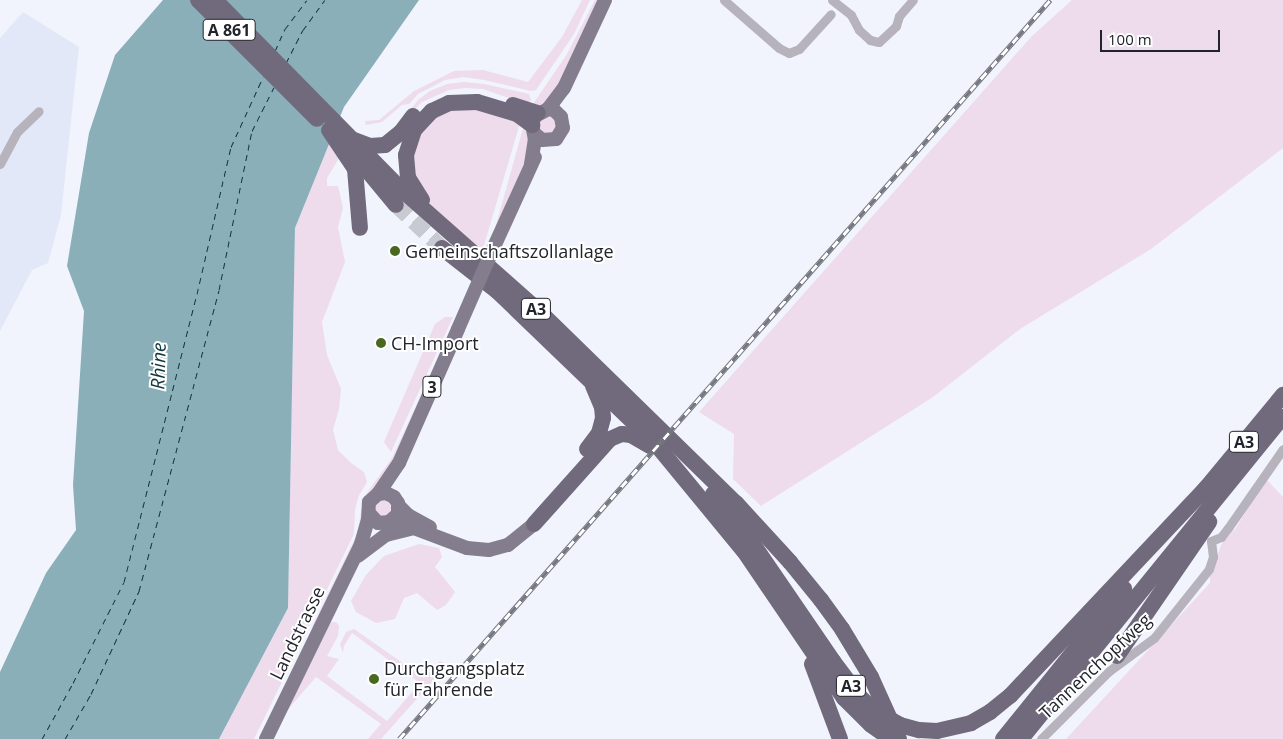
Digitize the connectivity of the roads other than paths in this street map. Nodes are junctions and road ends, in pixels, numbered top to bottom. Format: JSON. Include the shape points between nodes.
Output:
{"nodes":[{"id":1,"x":198,"y":0,"type":"edge"},
{"id":2,"x":215,"y":0,"type":"edge"},
{"id":3,"x":605,"y":0,"type":"edge"},
{"id":4,"x":726,"y":0,"type":"edge"},
{"id":5,"x":832,"y":0,"type":"edge"},
{"id":6,"x":913,"y":0,"type":"edge"},
{"id":7,"x":831,"y":14,"type":"dead end"},
{"id":8,"x":263,"y":56,"type":"junction"},
{"id":9,"x":564,"y":88,"type":"junction"},
{"id":10,"x":39,"y":111,"type":"dead end"},
{"id":11,"x":561,"y":117,"type":"junction"},
{"id":12,"x":540,"y":124,"type":"junction"},
{"id":13,"x":350,"y":148,"type":"junction"},
{"id":14,"x":0,"y":164,"type":"edge"},
{"id":15,"x":396,"y":205,"type":"tunnel mouth"},
{"id":16,"x":360,"y":228,"type":"dead end"},
{"id":17,"x":442,"y":248,"type":"tunnel mouth"},
{"id":18,"x":476,"y":255,"type":"junction"},
{"id":19,"x":591,"y":381,"type":"junction"},
{"id":20,"x":1283,"y":395,"type":"edge"},
{"id":21,"x":1283,"y":417,"type":"edge"},
{"id":22,"x":668,"y":438,"type":"junction"},
{"id":23,"x":1264,"y":439,"type":"junction"},
{"id":24,"x":1283,"y":449,"type":"edge"},
{"id":25,"x":678,"y":470,"type":"junction"},
{"id":26,"x":393,"y":479,"type":"junction"},
{"id":27,"x":1208,"y":486,"type":"junction"},
{"id":28,"x":378,"y":494,"type":"junction"},
{"id":29,"x":398,"y":503,"type":"junction"},
{"id":30,"x":369,"y":514,"type":"junction"},
{"id":31,"x":531,"y":521,"type":"junction"},
{"id":32,"x":386,"y":523,"type":"junction"},
{"id":33,"x":415,"y":529,"type":"junction"},
{"id":34,"x":361,"y":544,"type":"junction"},
{"id":35,"x":352,"y":562,"type":"junction"},
{"id":36,"x":799,"y":634,"type":"junction"},
{"id":37,"x":1117,"y":656,"type":"dead end"},
{"id":38,"x":266,"y":739,"type":"edge"},
{"id":39,"x":840,"y":739,"type":"edge"},
{"id":40,"x":891,"y":739,"type":"edge"},
{"id":41,"x":899,"y":739,"type":"edge"},
{"id":42,"x":1003,"y":739,"type":"edge"},
{"id":43,"x":1021,"y":739,"type":"edge"},
{"id":44,"x":1041,"y":739,"type":"edge"}],
"edges":[{"from":1,"to":8,"type":"highway","number":"A 861"},
{"from":2,"to":8,"type":"highway","number":"A 861"},
{"from":3,"to":9,"type":"main road","number":"3"},
{"from":4,"to":7,"type":"street","via":[[779,48],[789,53],[799,49]]},
{"from":5,"to":6,"type":"street","via":[[851,15],[859,30],[870,40],[879,42],[896,26],[899,16]]},
{"from":8,"to":13,"type":"highway","number":"A3"},
{"from":8,"to":13,"type":"highway","number":"A3","via":[[328,130]]},
{"from":9,"to":11,"type":"main road","number":"3"},
{"from":9,"to":12,"type":"main road","number":"3"},
{"from":10,"to":14,"type":"street","via":[[17,132]]},
{"from":11,"to":12,"type":"main road","via":[[554,110]]},
{"from":11,"to":12,"type":"main road","via":[[564,125],[556,139]]},
{"from":12,"to":13,"type":"highway","via":[[488,95],[453,94],[423,106],[385,145]]},
{"from":12,"to":18,"type":"highway","via":[[490,104],[449,103],[432,111],[410,138],[406,163],[412,186]]},
{"from":12,"to":26,"type":"main road","number":"3","bridge":true,"via":[[531,164]]},
{"from":13,"to":15,"type":"highway","number":"A3"},
{"from":13,"to":16,"type":"highway","via":[[356,174]]},
{"from":13,"to":18,"type":"highway","number":"A3"},
{"from":17,"to":19,"type":"highway","number":"A3","via":[[497,291]]},
{"from":18,"to":22,"type":"highway","number":"A3","via":[[541,313]]},
{"from":19,"to":25,"type":"highway","number":"A3"},
{"from":19,"to":31,"type":"highway","via":[[602,407],[599,433]]},
{"from":20,"to":27,"type":"highway","number":"A3"},
{"from":21,"to":23,"type":"highway","number":"A3"},
{"from":22,"to":27,"type":"highway","number":"A3","via":[[753,544],[853,689],[890,721],[928,731],[962,727],[999,706]]},
{"from":22,"to":41,"type":"highway","number":"A3","bridge":true,"via":[[736,503],[831,613],[871,677]]},
{"from":23,"to":37,"type":"highway","number":"A3"},
{"from":23,"to":43,"type":"highway","number":"A3"},
{"from":24,"to":44,"type":"street","name":"Tannenchopfweg","via":[[1228,528],[1211,541],[1213,558],[1209,569],[1154,638],[1110,671]]},
{"from":25,"to":31,"type":"highway","via":[[640,439],[627,435],[614,437],[599,448]]},
{"from":25,"to":36,"type":"highway","number":"A3","via":[[744,551]]},
{"from":26,"to":28,"type":"main road","number":"3"},
{"from":26,"to":29,"type":"main road"},
{"from":27,"to":42,"type":"highway","number":"A3"},
{"from":28,"to":29,"type":"main road","via":[[390,494]]},
{"from":28,"to":30,"type":"main road","via":[[369,502]]},
{"from":29,"to":31,"type":"main road","via":[[408,515],[468,543],[479,544],[505,536]]},
{"from":29,"to":32,"type":"main road","via":[[396,518]]},
{"from":30,"to":32,"type":"main road","via":[[374,521]]},
{"from":30,"to":34,"type":"main road","name":"Landstrasse"},
{"from":31,"to":33,"type":"main road","via":[[508,545],[489,550],[467,548]]},
{"from":32,"to":33,"type":"main road"},
{"from":32,"to":34,"type":"main road","name":"Landstrasse"},
{"from":33,"to":35,"type":"main road","via":[[386,535]]},
{"from":34,"to":35,"type":"main road","name":"Landstrasse"},
{"from":35,"to":38,"type":"main road","name":"Landstrasse"},
{"from":36,"to":39,"type":"highway","number":"A3"},
{"from":36,"to":40,"type":"highway","number":"A3","via":[[851,706],[871,726]]}]}
